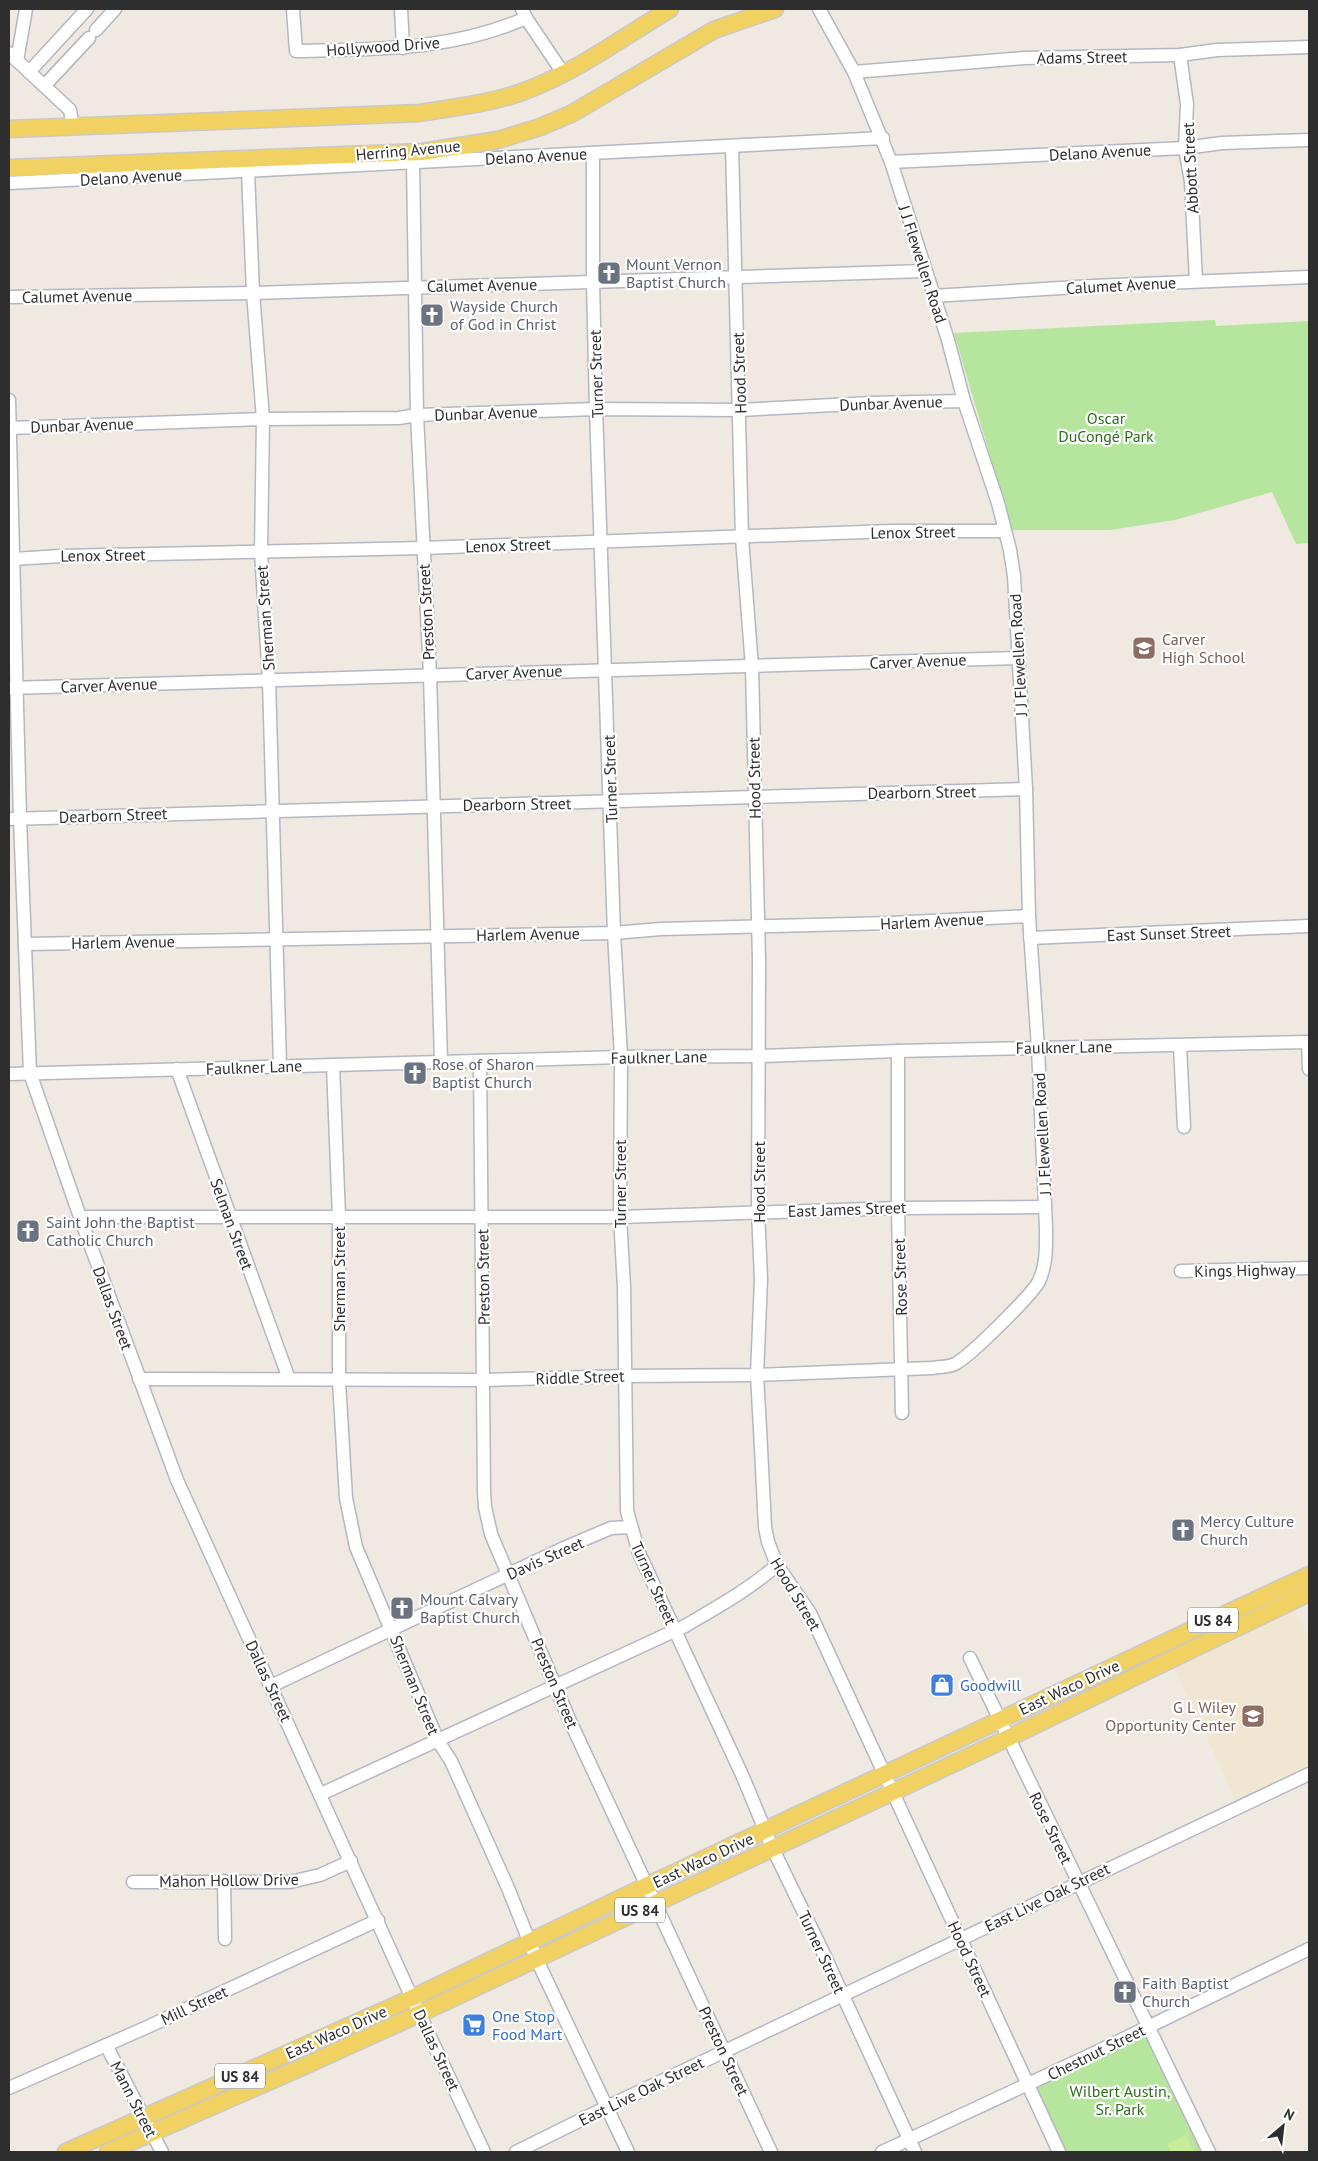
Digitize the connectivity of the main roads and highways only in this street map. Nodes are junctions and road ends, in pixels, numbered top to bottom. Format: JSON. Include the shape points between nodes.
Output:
{"nodes":[{"id":1,"x":670,"y":9,"type":"edge"},
{"id":2,"x":776,"y":9,"type":"edge"},
{"id":3,"x":9,"y":129,"type":"edge"},
{"id":4,"x":9,"y":168,"type":"edge"},
{"id":5,"x":1309,"y":1575,"type":"edge"},
{"id":6,"x":1309,"y":1593,"type":"edge"},
{"id":7,"x":148,"y":2127,"type":"junction"},
{"id":8,"x":66,"y":2152,"type":"edge"},
{"id":9,"x":108,"y":2152,"type":"edge"}],
"edges":[{"from":1,"to":3,"type":"main road","via":[[563,74],[504,98],[420,113]]},
{"from":2,"to":4,"type":"main road","name":"Herring Avenue","via":[[714,30],[571,114],[498,140],[422,152]]},
{"from":5,"to":7,"type":"main road","name":"East Waco Drive","number":"US 84","via":[[646,1886]]},
{"from":6,"to":7,"type":"main road","name":"East Waco Drive","number":"US 84","via":[[421,2013]]},
{"from":7,"to":8,"type":"main road","name":"East Waco Drive","number":"US 84"},
{"from":7,"to":9,"type":"main road","name":"East Waco Drive","number":"US 84"}]}
